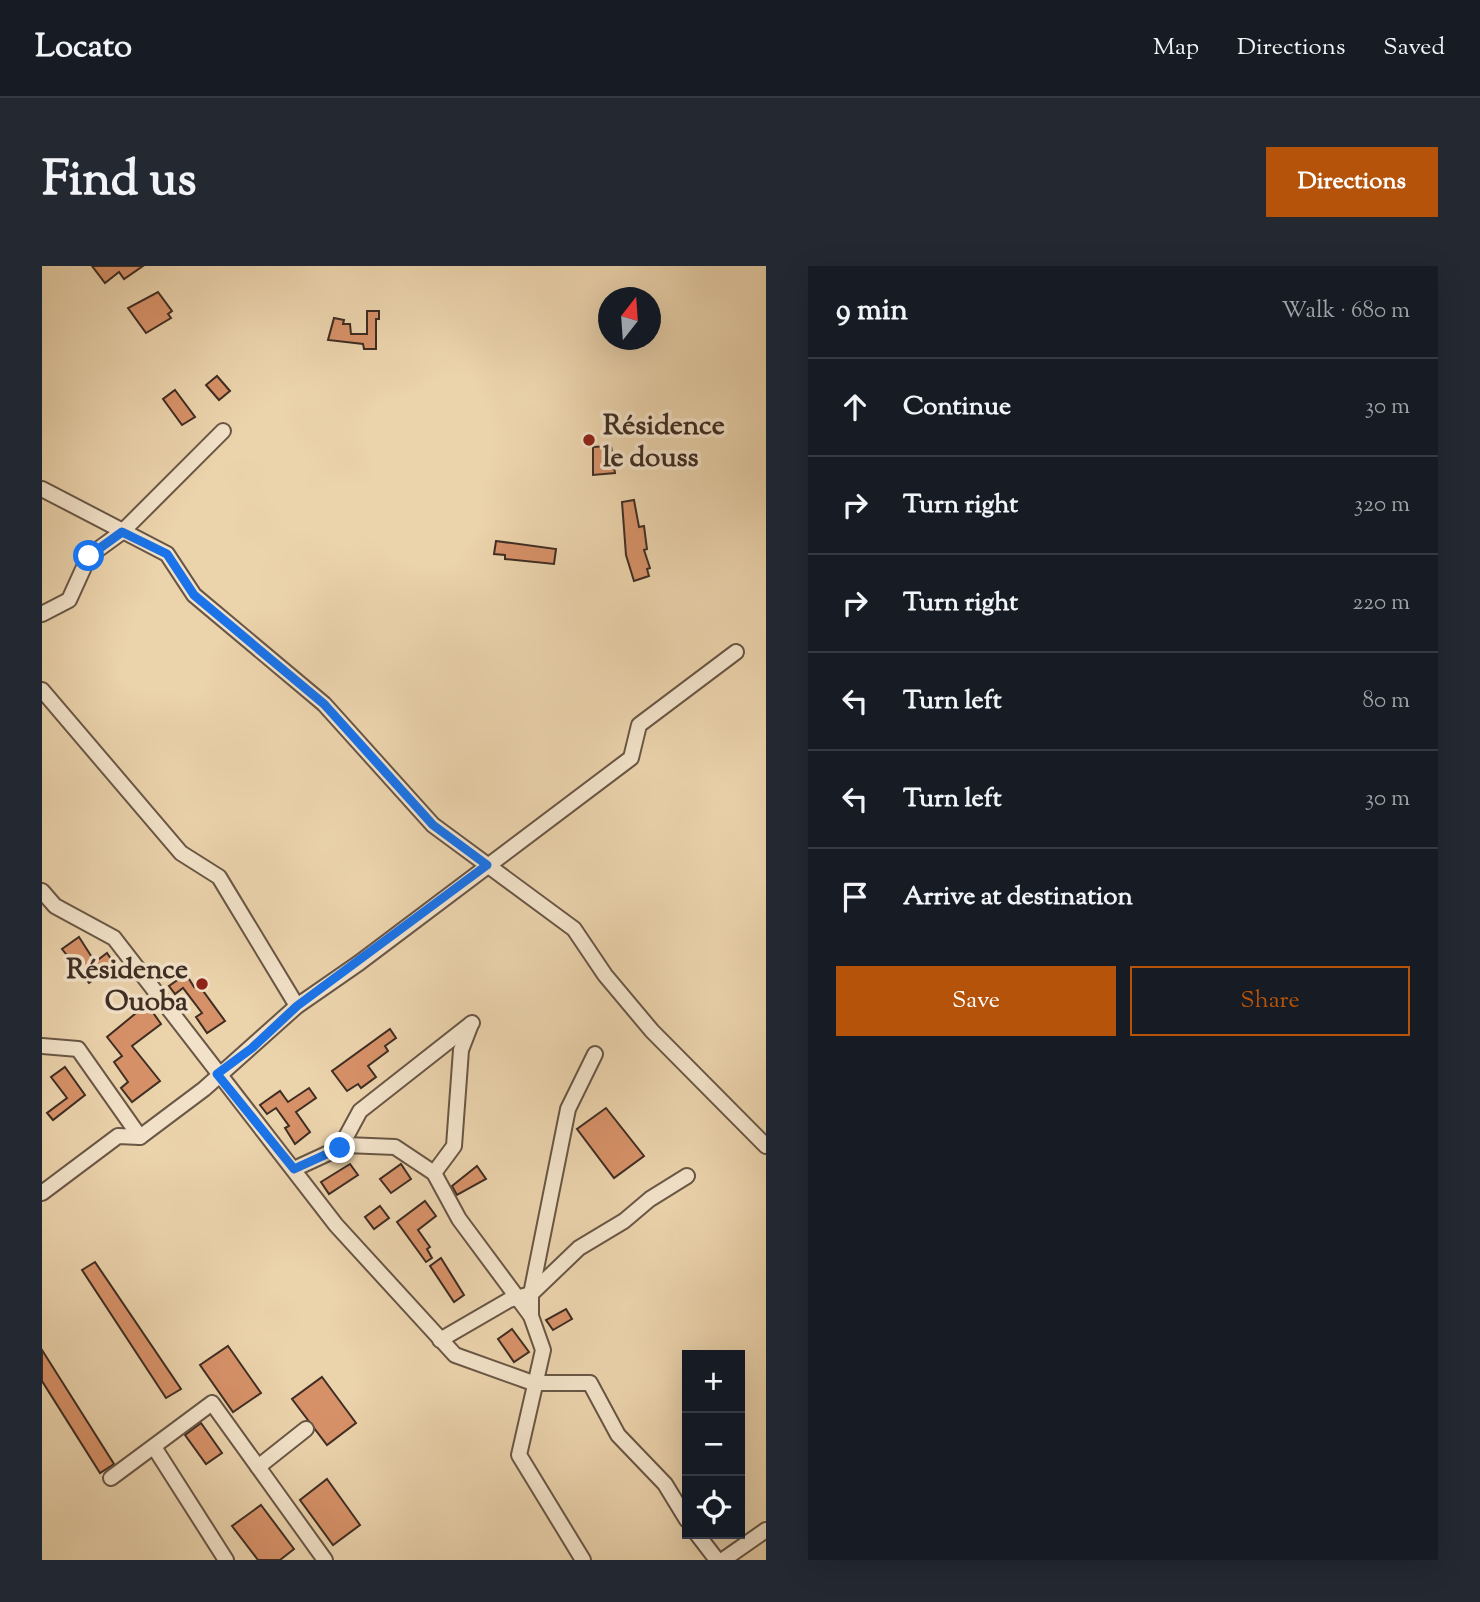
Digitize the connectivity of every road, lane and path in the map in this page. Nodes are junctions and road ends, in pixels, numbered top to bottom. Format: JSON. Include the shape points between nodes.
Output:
{"nodes":[{"id":1,"x":223,"y":431,"type":"dead end"},
{"id":2,"x":42,"y":489,"type":"edge"},
{"id":3,"x":122,"y":532,"type":"junction"},
{"id":4,"x":42,"y":614,"type":"edge"},
{"id":5,"x":736,"y":652,"type":"dead end"},
{"id":6,"x":42,"y":690,"type":"edge"},
{"id":7,"x":487,"y":865,"type":"junction"},
{"id":8,"x":42,"y":891,"type":"edge"},
{"id":9,"x":297,"y":1006,"type":"junction"},
{"id":10,"x":42,"y":1046,"type":"edge"},
{"id":11,"x":595,"y":1054,"type":"dead end"},
{"id":12,"x":217,"y":1074,"type":"junction"},
{"id":13,"x":140,"y":1137,"type":"junction"},
{"id":14,"x":766,"y":1146,"type":"edge"},
{"id":15,"x":340,"y":1148,"type":"junction"},
{"id":16,"x":294,"y":1169,"type":"junction"},
{"id":17,"x":434,"y":1173,"type":"junction"},
{"id":18,"x":687,"y":1176,"type":"dead end"},
{"id":19,"x":42,"y":1193,"type":"edge"},
{"id":20,"x":524,"y":1296,"type":"junction"},
{"id":21,"x":440,"y":1339,"type":"junction"},
{"id":22,"x":533,"y":1383,"type":"junction"},
{"id":23,"x":306,"y":1429,"type":"dead end"},
{"id":24,"x":154,"y":1447,"type":"junction"},
{"id":25,"x":257,"y":1467,"type":"junction"},
{"id":26,"x":111,"y":1478,"type":"dead end"},
{"id":27,"x":682,"y":1512,"type":"edge"},
{"id":28,"x":766,"y":1530,"type":"edge"},
{"id":29,"x":701,"y":1539,"type":"edge"},
{"id":30,"x":226,"y":1560,"type":"edge"},
{"id":31,"x":325,"y":1560,"type":"edge"},
{"id":32,"x":583,"y":1560,"type":"edge"},
{"id":33,"x":720,"y":1560,"type":"edge"}],
"edges":[{"from":1,"to":3,"type":"street"},
{"from":2,"to":3,"type":"street"},
{"from":3,"to":4,"type":"street","via":[[89,556],[69,600]]},
{"from":3,"to":7,"type":"street","via":[[167,554],[194,595],[324,704],[433,825]]},
{"from":5,"to":7,"type":"street","via":[[639,724],[631,758]]},
{"from":6,"to":9,"type":"street","via":[[181,853],[219,877]]},
{"from":7,"to":9,"type":"street"},
{"from":7,"to":14,"type":"street","via":[[574,929],[652,1031]]},
{"from":8,"to":12,"type":"street","via":[[55,906],[114,938]]},
{"from":9,"to":12,"type":"street"},
{"from":10,"to":13,"type":"street","via":[[78,1049]]},
{"from":11,"to":20,"type":"street","via":[[568,1109]]},
{"from":12,"to":13,"type":"street"},
{"from":12,"to":16,"type":"street"},
{"from":13,"to":19,"type":"street","via":[[118,1136]]},
{"from":15,"to":16,"type":"street"},
{"from":15,"to":17,"type":"street","via":[[395,1147]]},
{"from":15,"to":17,"type":"street","via":[[360,1111],[472,1023],[461,1050],[454,1146]]},
{"from":16,"to":21,"type":"street","via":[[336,1225]]},
{"from":17,"to":20,"type":"street","via":[[459,1219]]},
{"from":18,"to":20,"type":"street","via":[[579,1248]]},
{"from":20,"to":21,"type":"street"},
{"from":20,"to":22,"type":"street","via":[[543,1350]]},
{"from":21,"to":22,"type":"street","via":[[455,1355]]},
{"from":22,"to":27,"type":"street","via":[[590,1383],[618,1435],[665,1485]]},
{"from":22,"to":32,"type":"street","via":[[519,1455]]},
{"from":23,"to":25,"type":"street"},
{"from":24,"to":25,"type":"street","via":[[212,1403]]},
{"from":24,"to":26,"type":"street"},
{"from":24,"to":30,"type":"street"},
{"from":25,"to":31,"type":"street"},
{"from":28,"to":33,"type":"street"},
{"from":29,"to":33,"type":"street"}]}
